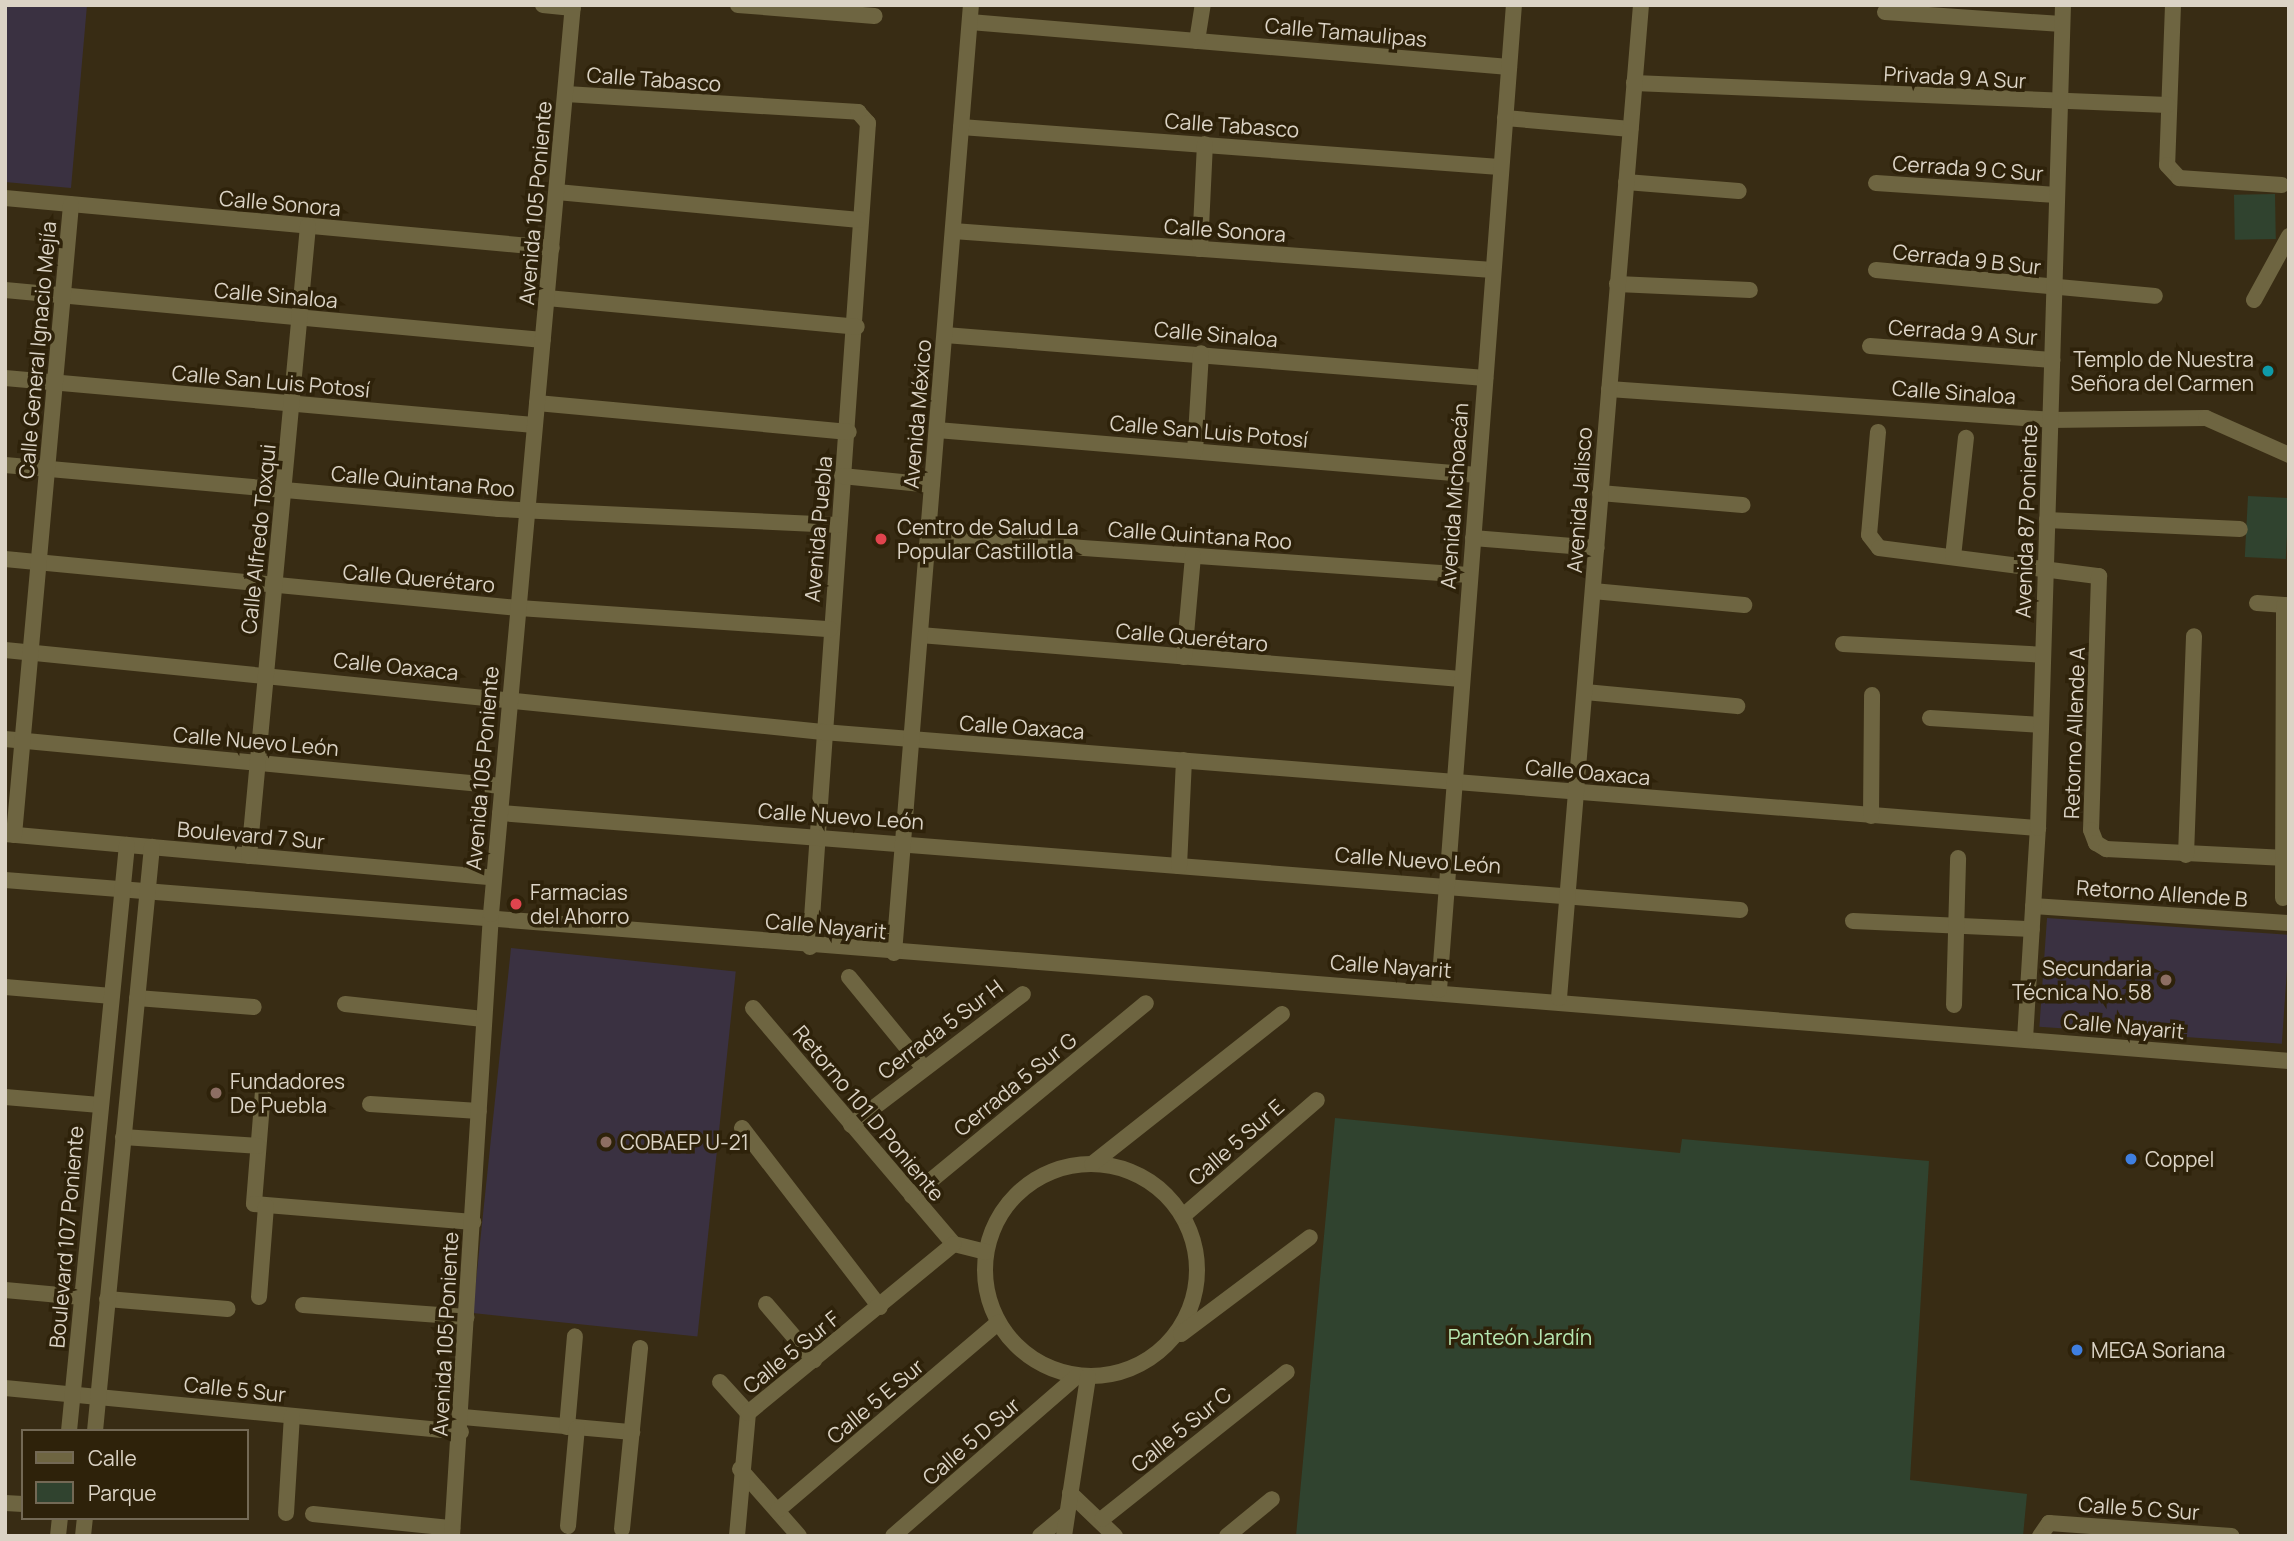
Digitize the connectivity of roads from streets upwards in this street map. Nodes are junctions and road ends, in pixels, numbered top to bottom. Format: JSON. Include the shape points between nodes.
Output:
{"nodes":[{"id":1,"x":543,"y":5,"type":"edge"},
{"id":2,"x":738,"y":5,"type":"edge"},
{"id":3,"x":971,"y":5,"type":"edge"},
{"id":4,"x":1203,"y":5,"type":"edge"},
{"id":5,"x":1514,"y":5,"type":"edge"},
{"id":6,"x":1641,"y":5,"type":"edge"},
{"id":7,"x":2063,"y":5,"type":"edge"},
{"id":8,"x":2173,"y":5,"type":"edge"},
{"id":9,"x":573,"y":7,"type":"edge"},
{"id":10,"x":1885,"y":12,"type":"dead end"},
{"id":11,"x":875,"y":16,"type":"dead end"},
{"id":12,"x":970,"y":22,"type":"junction"},
{"id":13,"x":2062,"y":24,"type":"junction"},
{"id":14,"x":1197,"y":41,"type":"junction"},
{"id":15,"x":1508,"y":67,"type":"junction"},
{"id":16,"x":1634,"y":83,"type":"junction"},
{"id":17,"x":566,"y":94,"type":"junction"},
{"id":18,"x":2060,"y":102,"type":"junction"},
{"id":19,"x":2168,"y":105,"type":"junction"},
{"id":20,"x":865,"y":116,"type":"joint"},
{"id":21,"x":1505,"y":118,"type":"junction"},
{"id":22,"x":961,"y":127,"type":"junction"},
{"id":23,"x":1631,"y":129,"type":"junction"},
{"id":24,"x":1205,"y":144,"type":"junction"},
{"id":25,"x":1500,"y":167,"type":"junction"},
{"id":26,"x":1626,"y":182,"type":"junction"},
{"id":27,"x":1877,"y":183,"type":"dead end"},
{"id":28,"x":2282,"y":185,"type":"dead end"},
{"id":29,"x":1739,"y":191,"type":"dead end"},
{"id":30,"x":557,"y":192,"type":"junction"},
{"id":31,"x":2057,"y":195,"type":"junction"},
{"id":32,"x":5,"y":198,"type":"edge"},
{"id":33,"x":71,"y":205,"type":"junction"},
{"id":34,"x":860,"y":220,"type":"junction"},
{"id":35,"x":308,"y":226,"type":"junction"},
{"id":36,"x":953,"y":231,"type":"junction"},
{"id":37,"x":2289,"y":236,"type":"edge"},
{"id":38,"x":552,"y":248,"type":"junction"},
{"id":39,"x":1200,"y":249,"type":"junction"},
{"id":40,"x":1493,"y":270,"type":"junction"},
{"id":41,"x":1876,"y":270,"type":"dead end"},
{"id":42,"x":1617,"y":284,"type":"junction"},
{"id":43,"x":2054,"y":289,"type":"junction"},
{"id":44,"x":5,"y":290,"type":"edge"},
{"id":45,"x":1750,"y":290,"type":"dead end"},
{"id":46,"x":63,"y":296,"type":"junction"},
{"id":47,"x":2155,"y":296,"type":"dead end"},
{"id":48,"x":547,"y":298,"type":"junction"},
{"id":49,"x":2254,"y":300,"type":"dead end"},
{"id":50,"x":299,"y":318,"type":"junction"},
{"id":51,"x":857,"y":327,"type":"junction"},
{"id":52,"x":944,"y":335,"type":"junction"},
{"id":53,"x":543,"y":340,"type":"junction"},
{"id":54,"x":1870,"y":346,"type":"dead end"},
{"id":55,"x":1201,"y":353,"type":"junction"},
{"id":56,"x":2052,"y":360,"type":"junction"},
{"id":57,"x":5,"y":378,"type":"edge"},
{"id":58,"x":1485,"y":378,"type":"junction"},
{"id":59,"x":57,"y":383,"type":"junction"},
{"id":60,"x":1609,"y":389,"type":"junction"},
{"id":61,"x":537,"y":403,"type":"junction"},
{"id":62,"x":293,"y":404,"type":"junction"},
{"id":63,"x":2050,"y":420,"type":"junction"},
{"id":64,"x":534,"y":425,"type":"junction"},
{"id":65,"x":937,"y":430,"type":"junction"},
{"id":66,"x":849,"y":432,"type":"junction"},
{"id":67,"x":1878,"y":432,"type":"dead end"},
{"id":68,"x":1966,"y":438,"type":"dead end"},
{"id":69,"x":1195,"y":451,"type":"junction"},
{"id":70,"x":2289,"y":456,"type":"edge"},
{"id":71,"x":5,"y":465,"type":"edge"},
{"id":72,"x":47,"y":468,"type":"junction"},
{"id":73,"x":1477,"y":475,"type":"junction"},
{"id":74,"x":842,"y":476,"type":"junction"},
{"id":75,"x":932,"y":485,"type":"junction"},
{"id":76,"x":284,"y":490,"type":"junction"},
{"id":77,"x":1600,"y":493,"type":"junction"},
{"id":78,"x":1742,"y":505,"type":"dead end"},
{"id":79,"x":526,"y":510,"type":"junction"},
{"id":80,"x":2047,"y":520,"type":"junction"},
{"id":81,"x":838,"y":525,"type":"junction"},
{"id":82,"x":2240,"y":529,"type":"dead end"},
{"id":83,"x":928,"y":537,"type":"junction"},
{"id":84,"x":1473,"y":538,"type":"junction"},
{"id":85,"x":1597,"y":548,"type":"junction"},
{"id":86,"x":1193,"y":556,"type":"junction"},
{"id":87,"x":1953,"y":557,"type":"junction"},
{"id":88,"x":5,"y":559,"type":"edge"},
{"id":89,"x":39,"y":563,"type":"junction"},
{"id":90,"x":2045,"y":568,"type":"junction"},
{"id":91,"x":1469,"y":575,"type":"junction"},
{"id":92,"x":275,"y":585,"type":"junction"},
{"id":93,"x":1593,"y":591,"type":"junction"},
{"id":94,"x":2257,"y":603,"type":"dead end"},
{"id":95,"x":1744,"y":605,"type":"dead end"},
{"id":96,"x":2286,"y":605,"type":"edge"},
{"id":97,"x":519,"y":608,"type":"junction"},
{"id":98,"x":830,"y":629,"type":"junction"},
{"id":99,"x":920,"y":635,"type":"junction"},
{"id":100,"x":2194,"y":636,"type":"dead end"},
{"id":101,"x":1843,"y":644,"type":"dead end"},
{"id":102,"x":5,"y":650,"type":"edge"},
{"id":103,"x":30,"y":653,"type":"junction"},
{"id":104,"x":2043,"y":655,"type":"junction"},
{"id":105,"x":1184,"y":657,"type":"junction"},
{"id":106,"x":266,"y":673,"type":"junction"},
{"id":107,"x":1461,"y":679,"type":"junction"},
{"id":108,"x":1585,"y":692,"type":"junction"},
{"id":109,"x":1872,"y":695,"type":"dead end"},
{"id":110,"x":508,"y":699,"type":"junction"},
{"id":111,"x":1737,"y":706,"type":"dead end"},
{"id":112,"x":1930,"y":718,"type":"dead end"},
{"id":113,"x":2041,"y":724,"type":"junction"},
{"id":114,"x":823,"y":732,"type":"junction"},
{"id":115,"x":5,"y":739,"type":"edge"},
{"id":116,"x":912,"y":739,"type":"junction"},
{"id":117,"x":22,"y":740,"type":"junction"},
{"id":118,"x":1184,"y":760,"type":"junction"},
{"id":119,"x":258,"y":763,"type":"junction"},
{"id":120,"x":1455,"y":782,"type":"junction"},
{"id":121,"x":502,"y":786,"type":"junction"},
{"id":122,"x":1580,"y":793,"type":"junction"},
{"id":123,"x":500,"y":813,"type":"junction"},
{"id":124,"x":1871,"y":816,"type":"junction"},
{"id":125,"x":2038,"y":828,"type":"junction"},
{"id":126,"x":10,"y":834,"type":"edge"},
{"id":127,"x":817,"y":835,"type":"junction"},
{"id":128,"x":904,"y":841,"type":"junction"},
{"id":129,"x":127,"y":845,"type":"junction"},
{"id":130,"x":152,"y":847,"type":"junction"},
{"id":131,"x":2186,"y":855,"type":"junction"},
{"id":132,"x":249,"y":856,"type":"junction"},
{"id":133,"x":1958,"y":858,"type":"dead end"},
{"id":134,"x":2281,"y":858,"type":"junction"},
{"id":135,"x":1179,"y":866,"type":"junction"},
{"id":136,"x":494,"y":878,"type":"junction"},
{"id":137,"x":5,"y":880,"type":"edge"},
{"id":138,"x":1448,"y":883,"type":"junction"},
{"id":139,"x":123,"y":891,"type":"junction"},
{"id":140,"x":1569,"y":892,"type":"junction"},
{"id":141,"x":147,"y":894,"type":"junction"},
{"id":142,"x":2283,"y":898,"type":"dead end"},
{"id":143,"x":2033,"y":906,"type":"junction"},
{"id":144,"x":1740,"y":910,"type":"dead end"},
{"id":145,"x":491,"y":914,"type":"junction"},
{"id":146,"x":1853,"y":921,"type":"dead end"},
{"id":147,"x":2289,"y":923,"type":"edge"},
{"id":148,"x":1955,"y":928,"type":"junction"},
{"id":149,"x":2032,"y":929,"type":"junction"},
{"id":150,"x":810,"y":947,"type":"junction"},
{"id":151,"x":894,"y":953,"type":"junction"},
{"id":152,"x":849,"y":977,"type":"dead end"},
{"id":153,"x":5,"y":987,"type":"edge"},
{"id":154,"x":1439,"y":990,"type":"junction"},
{"id":155,"x":1023,"y":994,"type":"dead end"},
{"id":156,"x":112,"y":996,"type":"junction"},
{"id":157,"x":137,"y":998,"type":"junction"},
{"id":158,"x":1559,"y":998,"type":"junction"},
{"id":159,"x":1146,"y":1003,"type":"dead end"},
{"id":160,"x":345,"y":1004,"type":"dead end"},
{"id":161,"x":1954,"y":1005,"type":"dead end"},
{"id":162,"x":254,"y":1007,"type":"dead end"},
{"id":163,"x":753,"y":1008,"type":"dead end"},
{"id":164,"x":1282,"y":1014,"type":"dead end"},
{"id":165,"x":483,"y":1019,"type":"junction"},
{"id":166,"x":2025,"y":1039,"type":"junction"},
{"id":167,"x":107,"y":1047,"type":"junction"},
{"id":168,"x":132,"y":1049,"type":"junction"},
{"id":169,"x":2289,"y":1061,"type":"edge"},
{"id":170,"x":922,"y":1066,"type":"junction"},
{"id":171,"x":263,"y":1091,"type":"dead end"},
{"id":172,"x":5,"y":1097,"type":"edge"},
{"id":173,"x":1317,"y":1100,"type":"dead end"},
{"id":174,"x":370,"y":1104,"type":"dead end"},
{"id":175,"x":100,"y":1105,"type":"junction"},
{"id":176,"x":479,"y":1111,"type":"junction"},
{"id":177,"x":850,"y":1125,"type":"junction"},
{"id":178,"x":742,"y":1128,"type":"dead end"},
{"id":179,"x":123,"y":1137,"type":"junction"},
{"id":180,"x":258,"y":1146,"type":"junction"},
{"id":181,"x":1091,"y":1164,"type":"junction"},
{"id":182,"x":912,"y":1196,"type":"junction"},
{"id":183,"x":260,"y":1205,"type":"junction"},
{"id":184,"x":1182,"y":1216,"type":"junction"},
{"id":185,"x":473,"y":1222,"type":"junction"},
{"id":186,"x":1310,"y":1237,"type":"dead end"},
{"id":187,"x":954,"y":1244,"type":"junction"},
{"id":188,"x":86,"y":1245,"type":"junction"},
{"id":189,"x":112,"y":1247,"type":"junction"},
{"id":190,"x":986,"y":1252,"type":"junction"},
{"id":191,"x":5,"y":1290,"type":"edge"},
{"id":192,"x":82,"y":1297,"type":"junction"},
{"id":193,"x":259,"y":1297,"type":"dead end"},
{"id":194,"x":107,"y":1299,"type":"junction"},
{"id":195,"x":303,"y":1304,"type":"dead end"},
{"id":196,"x":766,"y":1304,"type":"dead end"},
{"id":197,"x":880,"y":1307,"type":"junction"},
{"id":198,"x":228,"y":1309,"type":"dead end"},
{"id":199,"x":467,"y":1317,"type":"junction"},
{"id":200,"x":999,"y":1323,"type":"junction"},
{"id":201,"x":575,"y":1336,"type":"dead end"},
{"id":202,"x":1174,"y":1339,"type":"junction"},
{"id":203,"x":640,"y":1348,"type":"dead end"},
{"id":204,"x":814,"y":1360,"type":"junction"},
{"id":205,"x":1287,"y":1372,"type":"dead end"},
{"id":206,"x":1082,"y":1377,"type":"junction"},
{"id":207,"x":720,"y":1382,"type":"dead end"},
{"id":208,"x":5,"y":1388,"type":"edge"},
{"id":209,"x":74,"y":1394,"type":"junction"},
{"id":210,"x":98,"y":1397,"type":"junction"},
{"id":211,"x":748,"y":1413,"type":"junction"},
{"id":212,"x":292,"y":1416,"type":"junction"},
{"id":213,"x":462,"y":1424,"type":"junction"},
{"id":214,"x":572,"y":1428,"type":"junction"},
{"id":215,"x":69,"y":1429,"type":"edge"},
{"id":216,"x":94,"y":1429,"type":"edge"},
{"id":217,"x":632,"y":1432,"type":"junction"},
{"id":218,"x":740,"y":1469,"type":"junction"},
{"id":219,"x":1070,"y":1493,"type":"junction"},
{"id":220,"x":1272,"y":1499,"type":"dead end"},
{"id":221,"x":778,"y":1510,"type":"junction"},
{"id":222,"x":286,"y":1513,"type":"dead end"},
{"id":223,"x":313,"y":1514,"type":"dead end"},
{"id":224,"x":1065,"y":1515,"type":"junction"},
{"id":225,"x":1102,"y":1520,"type":"junction"},
{"id":226,"x":568,"y":1526,"type":"dead end"},
{"id":227,"x":622,"y":1529,"type":"dead end"},
{"id":228,"x":2042,"y":1531,"type":"edge"},
{"id":229,"x":452,"y":1532,"type":"edge"},
{"id":230,"x":737,"y":1536,"type":"edge"},
{"id":231,"x":799,"y":1536,"type":"edge"},
{"id":232,"x":893,"y":1536,"type":"edge"},
{"id":233,"x":1040,"y":1536,"type":"edge"},
{"id":234,"x":1064,"y":1536,"type":"edge"},
{"id":235,"x":1115,"y":1536,"type":"edge"},
{"id":236,"x":1227,"y":1536,"type":"edge"},
{"id":237,"x":2232,"y":1536,"type":"edge"}],
"edges":[{"from":1,"to":9,"type":"street"},
{"from":2,"to":11,"type":"street"},
{"from":3,"to":12,"type":"street","name":"Avenida México"},
{"from":4,"to":14,"type":"street"},
{"from":5,"to":15,"type":"street","name":"Avenida Michoacán"},
{"from":6,"to":16,"type":"street","name":"Avenida Jalisco"},
{"from":7,"to":13,"type":"street","name":"Avenida 87 Poniente"},
{"from":8,"to":19,"type":"street"},
{"from":9,"to":17,"type":"street","name":"Avenida 105 Poniente"},
{"from":10,"to":13,"type":"street"},
{"from":12,"to":14,"type":"street","name":"Calle Tamaulipas"},
{"from":12,"to":22,"type":"street","name":"Avenida México"},
{"from":13,"to":18,"type":"street","name":"Avenida 87 Poniente"},
{"from":14,"to":15,"type":"street","name":"Calle Tamaulipas"},
{"from":15,"to":21,"type":"street","name":"Avenida Michoacán"},
{"from":16,"to":18,"type":"street","name":"Privada 9 A Sur"},
{"from":16,"to":23,"type":"street","name":"Avenida Jalisco"},
{"from":17,"to":20,"type":"street","name":"Calle Tabasco"},
{"from":17,"to":30,"type":"street","name":"Avenida 105 Poniente"},
{"from":18,"to":19,"type":"street","name":"Privada 9 A Sur"},
{"from":18,"to":31,"type":"street","name":"Avenida 87 Poniente"},
{"from":19,"to":28,"type":"street","via":[[2167,165],[2179,178]]},
{"from":20,"to":34,"type":"street","name":"Avenida Puebla"},
{"from":21,"to":23,"type":"street"},
{"from":21,"to":25,"type":"street","name":"Avenida Michoacán"},
{"from":22,"to":24,"type":"street","name":"Calle Tabasco"},
{"from":22,"to":36,"type":"street","name":"Avenida México"},
{"from":23,"to":26,"type":"street","name":"Avenida Jalisco"},
{"from":24,"to":25,"type":"street","name":"Calle Tabasco"},
{"from":24,"to":39,"type":"street"},
{"from":25,"to":40,"type":"street","name":"Avenida Michoacán"},
{"from":26,"to":29,"type":"street"},
{"from":26,"to":42,"type":"street","name":"Avenida Jalisco"},
{"from":27,"to":31,"type":"street","name":"Cerrada 9 C Sur"},
{"from":30,"to":34,"type":"street"},
{"from":30,"to":38,"type":"street","name":"Avenida 105 Poniente"},
{"from":31,"to":43,"type":"street","name":"Avenida 87 Poniente"},
{"from":32,"to":33,"type":"street","name":"Calle Sonora"},
{"from":33,"to":35,"type":"street","name":"Calle Sonora"},
{"from":33,"to":46,"type":"street","name":"Calle General Ignacio Mejía"},
{"from":34,"to":51,"type":"street","name":"Avenida Puebla"},
{"from":35,"to":38,"type":"street","name":"Calle Sonora"},
{"from":35,"to":50,"type":"street","name":"Calle Alfredo Toxqui"},
{"from":36,"to":39,"type":"street","name":"Calle Sonora"},
{"from":36,"to":52,"type":"street","name":"Avenida México"},
{"from":37,"to":49,"type":"street"},
{"from":38,"to":48,"type":"street","name":"Avenida 105 Poniente"},
{"from":39,"to":40,"type":"street","name":"Calle Sonora"},
{"from":40,"to":58,"type":"street","name":"Avenida Michoacán"},
{"from":41,"to":43,"type":"street","name":"Cerrada 9 B Sur"},
{"from":42,"to":45,"type":"street"},
{"from":42,"to":60,"type":"street","name":"Avenida Jalisco"},
{"from":43,"to":47,"type":"street","name":"Cerrada 9 B Sur"},
{"from":43,"to":56,"type":"street","name":"Avenida 87 Poniente"},
{"from":44,"to":46,"type":"street","name":"Calle Sinaloa"},
{"from":46,"to":50,"type":"street","name":"Calle Sinaloa"},
{"from":46,"to":59,"type":"street","name":"Calle General Ignacio Mejía"},
{"from":48,"to":51,"type":"street"},
{"from":48,"to":53,"type":"street","name":"Avenida 105 Poniente"},
{"from":50,"to":53,"type":"street","name":"Calle Sinaloa"},
{"from":50,"to":62,"type":"street","name":"Calle Alfredo Toxqui"},
{"from":51,"to":66,"type":"street","name":"Avenida Puebla"},
{"from":52,"to":55,"type":"street","name":"Calle Sinaloa"},
{"from":52,"to":65,"type":"street","name":"Avenida México"},
{"from":53,"to":61,"type":"street","name":"Avenida 105 Poniente"},
{"from":54,"to":56,"type":"street","name":"Cerrada 9 A Sur"},
{"from":55,"to":58,"type":"street","name":"Calle Sinaloa"},
{"from":55,"to":69,"type":"street"},
{"from":56,"to":63,"type":"street","name":"Avenida 87 Poniente"},
{"from":57,"to":59,"type":"street","name":"Calle San Luis Potosí"},
{"from":58,"to":73,"type":"street","name":"Avenida Michoacán"},
{"from":59,"to":62,"type":"street","name":"Calle San Luis Potosí"},
{"from":59,"to":72,"type":"street","name":"Calle General Ignacio Mejía"},
{"from":60,"to":63,"type":"street","name":"Calle Sinaloa"},
{"from":60,"to":77,"type":"street","name":"Avenida Jalisco"},
{"from":61,"to":64,"type":"street","name":"Avenida 105 Poniente"},
{"from":61,"to":66,"type":"street"},
{"from":62,"to":64,"type":"street","name":"Calle San Luis Potosí"},
{"from":62,"to":76,"type":"street","name":"Calle Alfredo Toxqui"},
{"from":63,"to":70,"type":"street","name":"Calle Sinaloa","via":[[2206,418]]},
{"from":63,"to":80,"type":"street","name":"Avenida 87 Poniente"},
{"from":64,"to":79,"type":"street","name":"Avenida 105 Poniente"},
{"from":65,"to":69,"type":"street","name":"Calle San Luis Potosí"},
{"from":65,"to":75,"type":"street","name":"Avenida México"},
{"from":66,"to":74,"type":"street","name":"Avenida Puebla"},
{"from":67,"to":87,"type":"street","via":[[1869,535],[1880,548]]},
{"from":68,"to":87,"type":"street"},
{"from":69,"to":73,"type":"street","name":"Calle San Luis Potosí"},
{"from":71,"to":72,"type":"street","name":"Calle Quintana Roo"},
{"from":72,"to":76,"type":"street","name":"Calle Quintana Roo"},
{"from":72,"to":89,"type":"street","name":"Calle General Ignacio Mejía"},
{"from":73,"to":84,"type":"street","name":"Avenida Michoacán"},
{"from":74,"to":75,"type":"street"},
{"from":74,"to":81,"type":"street","name":"Avenida Puebla"},
{"from":75,"to":83,"type":"street","name":"Avenida México"},
{"from":76,"to":79,"type":"street","name":"Calle Quintana Roo"},
{"from":76,"to":92,"type":"street","name":"Calle Alfredo Toxqui"},
{"from":77,"to":78,"type":"street"},
{"from":77,"to":85,"type":"street","name":"Avenida Jalisco"},
{"from":79,"to":81,"type":"street","name":"Calle Quintana Roo"},
{"from":79,"to":97,"type":"street","name":"Avenida 105 Poniente"},
{"from":80,"to":82,"type":"street"},
{"from":80,"to":90,"type":"street","name":"Avenida 87 Poniente"},
{"from":81,"to":98,"type":"street","name":"Avenida Puebla"},
{"from":83,"to":86,"type":"street","name":"Calle Quintana Roo"},
{"from":83,"to":99,"type":"street","name":"Avenida México"},
{"from":84,"to":85,"type":"street"},
{"from":84,"to":91,"type":"street","name":"Avenida Michoacán"},
{"from":85,"to":93,"type":"street","name":"Avenida Jalisco"},
{"from":86,"to":91,"type":"street","name":"Calle Quintana Roo"},
{"from":86,"to":105,"type":"street"},
{"from":87,"to":90,"type":"street"},
{"from":88,"to":89,"type":"street","name":"Calle Querétaro"},
{"from":89,"to":92,"type":"street","name":"Calle Querétaro"},
{"from":89,"to":103,"type":"street","name":"Calle General Ignacio Mejía"},
{"from":90,"to":104,"type":"street","name":"Avenida 87 Poniente"},
{"from":90,"to":131,"type":"street","name":"Retorno Allende A","via":[[2093,572],[2101,584],[2091,830],[2095,843]]},
{"from":91,"to":107,"type":"street","name":"Avenida Michoacán"},
{"from":92,"to":97,"type":"street","name":"Calle Querétaro"},
{"from":92,"to":106,"type":"street","name":"Calle Alfredo Toxqui"},
{"from":93,"to":95,"type":"street"},
{"from":93,"to":108,"type":"street","name":"Avenida Jalisco"},
{"from":94,"to":96,"type":"street"},
{"from":96,"to":134,"type":"street"},
{"from":97,"to":98,"type":"street","name":"Calle Querétaro"},
{"from":97,"to":110,"type":"street","name":"Avenida 105 Poniente"},
{"from":98,"to":114,"type":"street","name":"Avenida Puebla"},
{"from":99,"to":105,"type":"street","name":"Calle Querétaro"},
{"from":99,"to":116,"type":"street","name":"Avenida México"},
{"from":100,"to":131,"type":"street"},
{"from":101,"to":104,"type":"street"},
{"from":102,"to":103,"type":"street","name":"Calle Oaxaca"},
{"from":103,"to":106,"type":"street","name":"Calle Oaxaca"},
{"from":103,"to":117,"type":"street","name":"Calle General Ignacio Mejía"},
{"from":104,"to":113,"type":"street","name":"Avenida 87 Poniente"},
{"from":105,"to":107,"type":"street","name":"Calle Querétaro"},
{"from":106,"to":110,"type":"street","name":"Calle Oaxaca"},
{"from":106,"to":119,"type":"street","name":"Calle Alfredo Toxqui"},
{"from":107,"to":120,"type":"street","name":"Avenida Michoacán"},
{"from":108,"to":111,"type":"street"},
{"from":108,"to":122,"type":"street","name":"Avenida Jalisco"},
{"from":109,"to":124,"type":"street"},
{"from":110,"to":114,"type":"street","name":"Calle Oaxaca"},
{"from":110,"to":121,"type":"street","name":"Avenida 105 Poniente"},
{"from":112,"to":113,"type":"street"},
{"from":113,"to":125,"type":"street","name":"Avenida 87 Poniente"},
{"from":114,"to":116,"type":"street","name":"Calle Oaxaca"},
{"from":114,"to":127,"type":"street","name":"Avenida Puebla"},
{"from":115,"to":117,"type":"street","name":"Calle Nuevo León"},
{"from":116,"to":118,"type":"street","name":"Calle Oaxaca"},
{"from":116,"to":128,"type":"street","name":"Avenida México"},
{"from":117,"to":119,"type":"street","name":"Calle Nuevo León"},
{"from":117,"to":126,"type":"street","name":"Calle General Ignacio Mejía"},
{"from":118,"to":120,"type":"street","name":"Calle Oaxaca"},
{"from":118,"to":135,"type":"street"},
{"from":119,"to":121,"type":"street","name":"Calle Nuevo León"},
{"from":119,"to":132,"type":"street","name":"Calle Alfredo Toxqui"},
{"from":120,"to":122,"type":"street","name":"Calle Oaxaca"},
{"from":120,"to":138,"type":"street","name":"Avenida Michoacán"},
{"from":121,"to":123,"type":"street","name":"Avenida 105 Poniente"},
{"from":122,"to":124,"type":"street","name":"Calle Oaxaca"},
{"from":122,"to":140,"type":"street","name":"Avenida Jalisco"},
{"from":123,"to":127,"type":"street","name":"Calle Nuevo León"},
{"from":123,"to":136,"type":"street","name":"Avenida 105 Poniente"},
{"from":124,"to":125,"type":"street","name":"Calle Oaxaca"},
{"from":125,"to":143,"type":"street","name":"Avenida 87 Poniente"},
{"from":126,"to":129,"type":"street","name":"Boulevard 7 Sur"},
{"from":127,"to":128,"type":"street","name":"Calle Nuevo León"},
{"from":127,"to":150,"type":"street","name":"Avenida Puebla"},
{"from":128,"to":135,"type":"street","name":"Calle Nuevo León"},
{"from":128,"to":151,"type":"street","name":"Avenida México"},
{"from":129,"to":130,"type":"street","name":"Boulevard 7 Sur"},
{"from":129,"to":139,"type":"street","name":"Boulevard 107 Poniente"},
{"from":130,"to":132,"type":"street","name":"Boulevard 7 Sur"},
{"from":130,"to":141,"type":"street"},
{"from":131,"to":134,"type":"street","name":"Retorno Allende A"},
{"from":132,"to":136,"type":"street","name":"Boulevard 7 Sur"},
{"from":133,"to":148,"type":"street"},
{"from":134,"to":142,"type":"street"},
{"from":135,"to":138,"type":"street","name":"Calle Nuevo León"},
{"from":136,"to":145,"type":"street","name":"Avenida 105 Poniente"},
{"from":137,"to":139,"type":"street"},
{"from":138,"to":140,"type":"street","name":"Calle Nuevo León"},
{"from":138,"to":154,"type":"street","name":"Avenida Michoacán"},
{"from":139,"to":141,"type":"street"},
{"from":139,"to":156,"type":"street","name":"Boulevard 107 Poniente"},
{"from":140,"to":144,"type":"street","name":"Calle Nuevo León"},
{"from":140,"to":158,"type":"street","name":"Avenida Jalisco"},
{"from":141,"to":145,"type":"street"},
{"from":141,"to":157,"type":"street"},
{"from":143,"to":147,"type":"street","name":"Retorno Allende B"},
{"from":143,"to":149,"type":"street","name":"Avenida 87 Poniente"},
{"from":145,"to":150,"type":"street","name":"Calle Nayarit"},
{"from":145,"to":165,"type":"street","name":"Avenida 105 Poniente"},
{"from":146,"to":148,"type":"street"},
{"from":148,"to":149,"type":"street"},
{"from":148,"to":161,"type":"street"},
{"from":149,"to":166,"type":"street","name":"Avenida 87 Poniente"},
{"from":150,"to":151,"type":"street","name":"Calle Nayarit"},
{"from":151,"to":154,"type":"street","name":"Calle Nayarit"},
{"from":152,"to":170,"type":"street"},
{"from":153,"to":156,"type":"street"},
{"from":154,"to":158,"type":"street","name":"Calle Nayarit"},
{"from":155,"to":170,"type":"street","name":"Cerrada 5 Sur H"},
{"from":156,"to":167,"type":"street","name":"Boulevard 107 Poniente"},
{"from":157,"to":162,"type":"street"},
{"from":157,"to":168,"type":"street"},
{"from":158,"to":166,"type":"street","name":"Calle Nayarit"},
{"from":159,"to":182,"type":"street","name":"Cerrada 5 Sur G"},
{"from":160,"to":165,"type":"street"},
{"from":163,"to":177,"type":"street","name":"Retorno 101 D Poniente"},
{"from":164,"to":181,"type":"street"},
{"from":165,"to":176,"type":"street","name":"Avenida 105 Poniente"},
{"from":166,"to":169,"type":"street","name":"Calle Nayarit"},
{"from":167,"to":168,"type":"street"},
{"from":167,"to":175,"type":"street","name":"Boulevard 107 Poniente"},
{"from":168,"to":179,"type":"street"},
{"from":170,"to":177,"type":"street","name":"Cerrada 5 Sur H"},
{"from":171,"to":180,"type":"street"},
{"from":172,"to":175,"type":"street"},
{"from":173,"to":184,"type":"street","name":"Calle 5 Sur E"},
{"from":174,"to":176,"type":"street"},
{"from":175,"to":188,"type":"street","name":"Boulevard 107 Poniente"},
{"from":176,"to":185,"type":"street","name":"Avenida 105 Poniente"},
{"from":177,"to":182,"type":"street","name":"Retorno 101 D Poniente"},
{"from":178,"to":197,"type":"street"},
{"from":179,"to":180,"type":"street"},
{"from":179,"to":189,"type":"street"},
{"from":180,"to":183,"type":"street"},
{"from":181,"to":184,"type":"street","via":[[1142,1177]]},
{"from":181,"to":190,"type":"street","via":[[1052,1170],[1028,1184],[1001,1214]]},
{"from":182,"to":187,"type":"street","name":"Retorno 101 D Poniente"},
{"from":183,"to":185,"type":"street"},
{"from":183,"to":193,"type":"street"},
{"from":184,"to":202,"type":"street","via":[[1195,1252],[1196,1292]]},
{"from":185,"to":199,"type":"street","name":"Avenida 105 Poniente"},
{"from":186,"to":202,"type":"street"},
{"from":187,"to":190,"type":"street"},
{"from":187,"to":197,"type":"street","name":"Calle 5 Sur F"},
{"from":188,"to":189,"type":"street"},
{"from":188,"to":192,"type":"street","name":"Boulevard 107 Poniente"},
{"from":189,"to":194,"type":"street"},
{"from":190,"to":200,"type":"street","via":[[986,1288]]},
{"from":191,"to":192,"type":"street"},
{"from":192,"to":209,"type":"street","name":"Boulevard 107 Poniente"},
{"from":194,"to":198,"type":"street"},
{"from":194,"to":210,"type":"street"},
{"from":195,"to":199,"type":"street"},
{"from":196,"to":204,"type":"street"},
{"from":197,"to":204,"type":"street","name":"Calle 5 Sur F"},
{"from":199,"to":213,"type":"street","name":"Avenida 105 Poniente"},
{"from":200,"to":206,"type":"street","via":[[1023,1353]]},
{"from":200,"to":221,"type":"street","name":"Calle 5 E Sur"},
{"from":201,"to":214,"type":"street"},
{"from":202,"to":206,"type":"street","via":[[1135,1368]]},
{"from":203,"to":217,"type":"street"},
{"from":204,"to":211,"type":"street","name":"Calle 5 Sur F"},
{"from":205,"to":225,"type":"street","name":"Calle 5 Sur C"},
{"from":206,"to":219,"type":"street"},
{"from":206,"to":232,"type":"street","name":"Calle 5 D Sur"},
{"from":207,"to":211,"type":"street"},
{"from":208,"to":209,"type":"street","name":"Calle 5 Sur"},
{"from":209,"to":210,"type":"street","name":"Calle 5 Sur"},
{"from":209,"to":215,"type":"street","name":"Boulevard 107 Poniente"},
{"from":210,"to":212,"type":"street","name":"Calle 5 Sur"},
{"from":210,"to":216,"type":"street"},
{"from":211,"to":218,"type":"street","name":"Calle 5 Sur F"},
{"from":212,"to":213,"type":"street","name":"Calle 5 Sur"},
{"from":212,"to":222,"type":"street"},
{"from":213,"to":214,"type":"street","name":"Calle 5 Sur"},
{"from":213,"to":229,"type":"street","name":"Avenida 105 Poniente"},
{"from":214,"to":217,"type":"street","name":"Calle 5 Sur"},
{"from":214,"to":226,"type":"street"},
{"from":217,"to":227,"type":"street"},
{"from":218,"to":221,"type":"street"},
{"from":218,"to":230,"type":"street","name":"Calle 5 Sur F"},
{"from":219,"to":224,"type":"street"},
{"from":219,"to":225,"type":"street"},
{"from":220,"to":236,"type":"street"},
{"from":221,"to":231,"type":"street"},
{"from":223,"to":229,"type":"street"},
{"from":224,"to":233,"type":"street"},
{"from":224,"to":234,"type":"street"},
{"from":225,"to":235,"type":"street"},
{"from":228,"to":237,"type":"street","name":"Calle 5 C Sur"}]}
